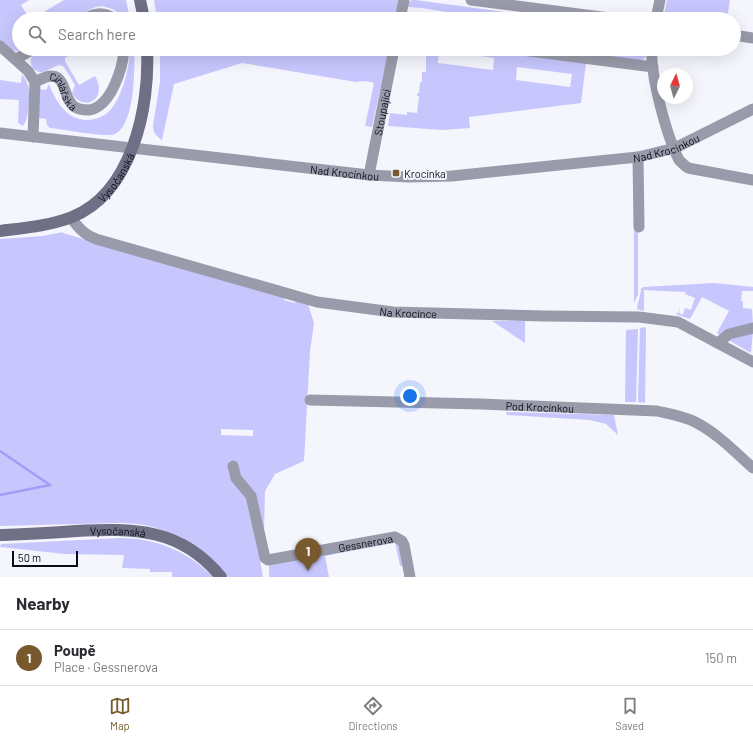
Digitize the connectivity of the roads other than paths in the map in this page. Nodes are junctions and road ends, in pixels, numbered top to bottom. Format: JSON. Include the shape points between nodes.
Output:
{"nodes":[{"id":1,"x":140,"y":0,"type":"edge"},
{"id":2,"x":404,"y":0,"type":"edge"},
{"id":3,"x":471,"y":0,"type":"edge"},
{"id":4,"x":660,"y":0,"type":"edge"},
{"id":5,"x":552,"y":5,"type":"edge"},
{"id":6,"x":143,"y":12,"type":"edge"},
{"id":7,"x":401,"y":12,"type":"edge"},
{"id":8,"x":584,"y":12,"type":"edge"},
{"id":9,"x":657,"y":12,"type":"edge"},
{"id":10,"x":741,"y":37,"type":"edge"},
{"id":11,"x":753,"y":38,"type":"edge"},
{"id":12,"x":0,"y":46,"type":"edge"},
{"id":13,"x":23,"y":56,"type":"edge"},
{"id":14,"x":123,"y":56,"type":"edge"},
{"id":15,"x":147,"y":56,"type":"edge"},
{"id":16,"x":393,"y":56,"type":"edge"},
{"id":17,"x":568,"y":56,"type":"edge"},
{"id":18,"x":652,"y":56,"type":"edge"},
{"id":19,"x":16,"y":60,"type":"junction"},
{"id":20,"x":653,"y":67,"type":"junction"},
{"id":21,"x":35,"y":82,"type":"junction"},
{"id":22,"x":753,"y":109,"type":"edge"},
{"id":23,"x":0,"y":133,"type":"edge"},
{"id":24,"x":33,"y":137,"type":"junction"},
{"id":25,"x":132,"y":148,"type":"junction"},
{"id":26,"x":675,"y":148,"type":"junction"},
{"id":27,"x":638,"y":157,"type":"junction"},
{"id":28,"x":369,"y":175,"type":"junction"},
{"id":29,"x":753,"y":180,"type":"edge"},
{"id":30,"x":71,"y":218,"type":"junction"},
{"id":31,"x":639,"y":227,"type":"dead end"},
{"id":32,"x":0,"y":231,"type":"edge"},
{"id":33,"x":753,"y":328,"type":"edge"},
{"id":34,"x":718,"y":343,"type":"junction"},
{"id":35,"x":753,"y":362,"type":"edge"},
{"id":36,"x":310,"y":400,"type":"dead end"},
{"id":37,"x":233,"y":466,"type":"dead end"},
{"id":38,"x":753,"y":468,"type":"edge"},
{"id":39,"x":0,"y":535,"type":"edge"},
{"id":40,"x":221,"y":577,"type":"edge"},
{"id":41,"x":410,"y":577,"type":"edge"}],
"edges":[{"from":1,"to":6,"type":"main road"},
{"from":2,"to":7,"type":"street"},
{"from":3,"to":5,"type":"street"},
{"from":4,"to":9,"type":"street"},
{"from":5,"to":8,"type":"street"},
{"from":10,"to":11,"type":"street"},
{"from":12,"to":19,"type":"street"},
{"from":13,"to":19,"type":"street"},
{"from":14,"to":21,"type":"street","name":"Cihlářská","via":[[107,99],[92,109],[75,107],[69,101],[57,77],[52,76]]},
{"from":15,"to":25,"type":"main road","name":"Vysočanská","via":[[144,104]]},
{"from":16,"to":28,"type":"street","name":"Stoupající"},
{"from":17,"to":20,"type":"street"},
{"from":18,"to":20,"type":"street"},
{"from":19,"to":21,"type":"street"},
{"from":20,"to":26,"type":"street","via":[[659,102]]},
{"from":21,"to":24,"type":"street"},
{"from":22,"to":26,"type":"street","name":"Nad Krocínkou"},
{"from":23,"to":24,"type":"street","name":"Nad Krocínkou"},
{"from":24,"to":25,"type":"street","name":"Nad Krocínkou"},
{"from":25,"to":28,"type":"street","name":"Nad Krocínkou"},
{"from":25,"to":30,"type":"main road","name":"Vysočanská","via":[[124,167],[110,188],[84,211]]},
{"from":26,"to":27,"type":"street","name":"Nad Krocínkou"},
{"from":26,"to":29,"type":"street","via":[[679,160],[688,168]]},
{"from":27,"to":28,"type":"street","name":"Nad Krocínkou","via":[[452,176]]},
{"from":27,"to":31,"type":"street"},
{"from":30,"to":32,"type":"main road","name":"Vysočanská"},
{"from":30,"to":34,"type":"street","name":"Na Krocínce","via":[[81,230],[96,239],[317,302],[393,312],[639,317],[678,322]]},
{"from":33,"to":34,"type":"street","via":[[729,334]]},
{"from":34,"to":35,"type":"street","name":"Na Krocínce"},
{"from":36,"to":38,"type":"street","name":"Pod Krocínkou","via":[[657,411],[694,422],[714,434]]},
{"from":37,"to":41,"type":"street","name":"Gessnerova","via":[[236,478],[251,496],[265,558],[268,560],[395,537],[404,545]]},
{"from":39,"to":40,"type":"main road","name":"Vysočanská","via":[[112,530],[151,533],[195,553]]}]}
